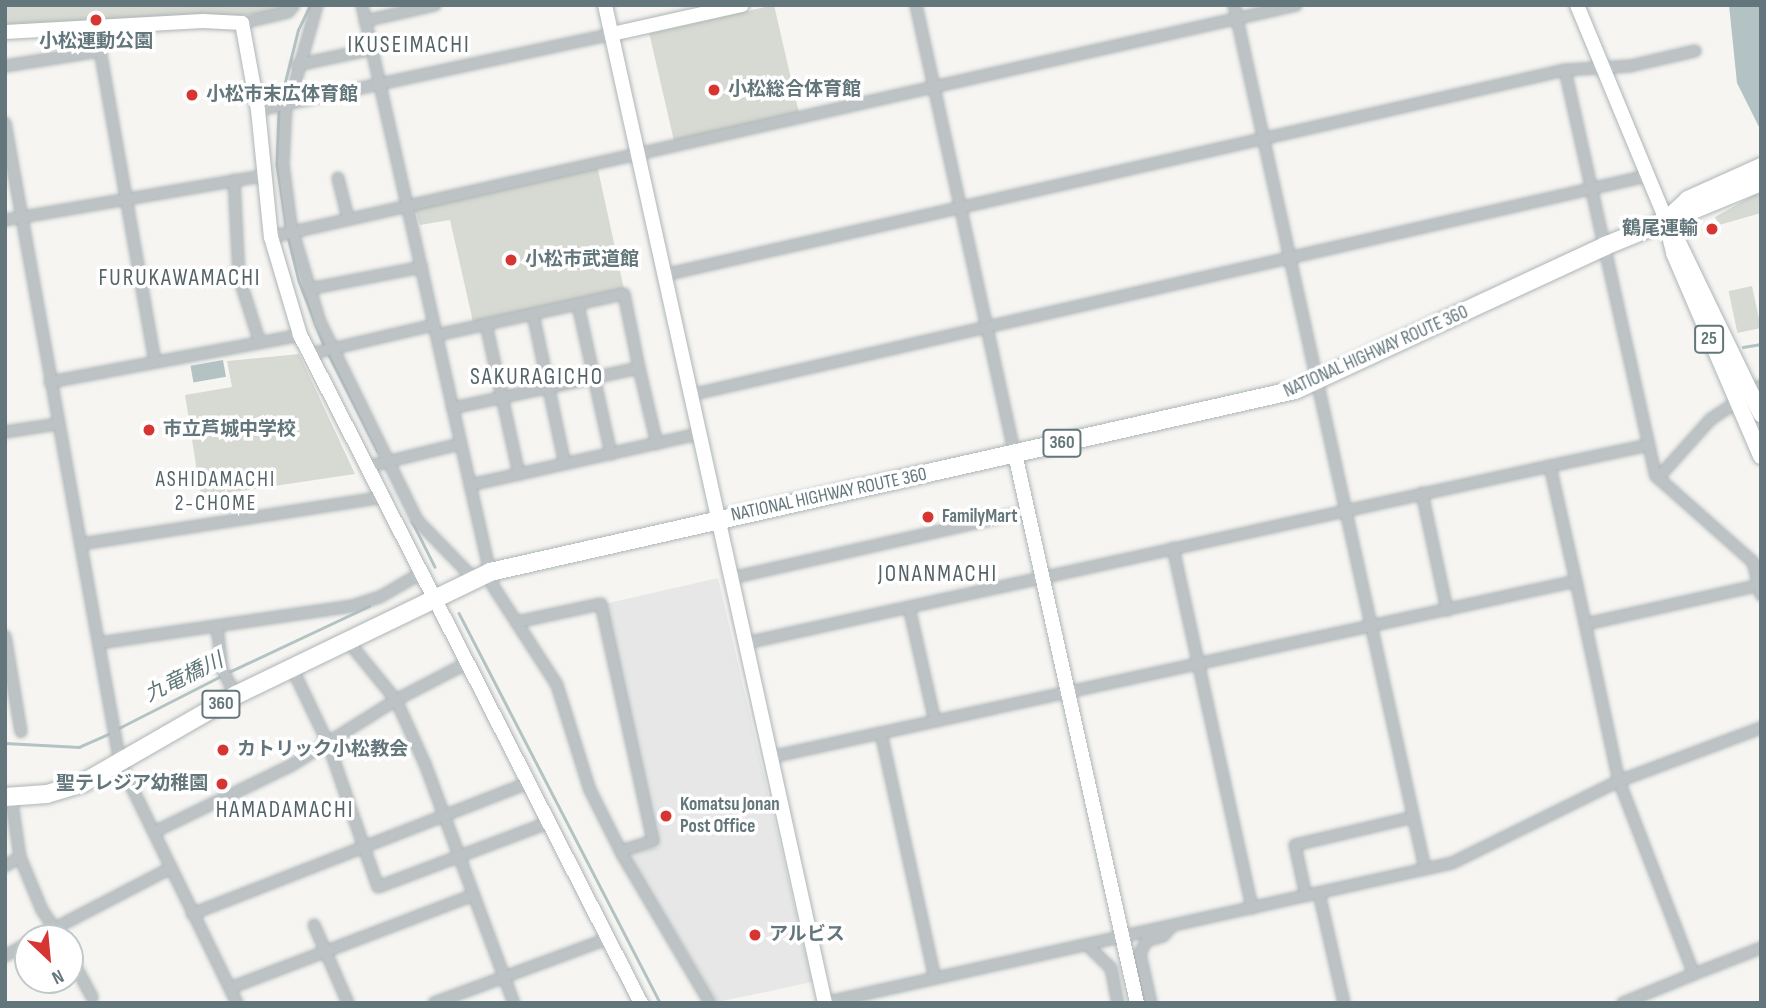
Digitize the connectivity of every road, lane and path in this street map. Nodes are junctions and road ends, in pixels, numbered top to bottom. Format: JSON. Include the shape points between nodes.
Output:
{"nodes":[{"id":1,"x":294,"y":5,"type":"edge"},
{"id":2,"x":317,"y":5,"type":"edge"},
{"id":3,"x":362,"y":5,"type":"edge"},
{"id":4,"x":435,"y":5,"type":"edge"},
{"id":5,"x":605,"y":5,"type":"edge"},
{"id":6,"x":742,"y":5,"type":"edge"},
{"id":7,"x":916,"y":5,"type":"edge"},
{"id":8,"x":1234,"y":5,"type":"edge"},
{"id":9,"x":1296,"y":5,"type":"edge"},
{"id":10,"x":1577,"y":5,"type":"edge"},
{"id":11,"x":1236,"y":18,"type":"junction"},
{"id":12,"x":365,"y":21,"type":"junction"},
{"id":13,"x":242,"y":23,"type":"junction"},
{"id":14,"x":96,"y":27,"type":"junction"},
{"id":15,"x":5,"y":32,"type":"edge"},
{"id":16,"x":612,"y":34,"type":"junction"},
{"id":17,"x":372,"y":49,"type":"junction"},
{"id":18,"x":100,"y":51,"type":"junction"},
{"id":19,"x":1695,"y":51,"type":"dead end"},
{"id":20,"x":297,"y":65,"type":"junction"},
{"id":21,"x":1601,"y":65,"type":"junction"},
{"id":22,"x":5,"y":66,"type":"edge"},
{"id":23,"x":1566,"y":70,"type":"junction"},
{"id":24,"x":380,"y":87,"type":"junction"},
{"id":25,"x":934,"y":88,"type":"junction"},
{"id":26,"x":287,"y":105,"type":"junction"},
{"id":27,"x":258,"y":110,"type":"junction"},
{"id":28,"x":5,"y":123,"type":"edge"},
{"id":29,"x":1265,"y":140,"type":"junction"},
{"id":30,"x":637,"y":154,"type":"junction"},
{"id":31,"x":274,"y":157,"type":"junction"},
{"id":32,"x":262,"y":176,"type":"junction"},
{"id":33,"x":1647,"y":176,"type":"junction"},
{"id":34,"x":1754,"y":177,"type":"edge"},
{"id":35,"x":338,"y":178,"type":"dead end"},
{"id":36,"x":234,"y":180,"type":"junction"},
{"id":37,"x":1592,"y":192,"type":"junction"},
{"id":38,"x":126,"y":199,"type":"junction"},
{"id":39,"x":406,"y":204,"type":"junction"},
{"id":40,"x":961,"y":205,"type":"junction"},
{"id":41,"x":20,"y":218,"type":"junction"},
{"id":42,"x":348,"y":218,"type":"junction"},
{"id":43,"x":5,"y":220,"type":"edge"},
{"id":44,"x":1666,"y":220,"type":"junction"},
{"id":45,"x":292,"y":231,"type":"junction"},
{"id":46,"x":271,"y":237,"type":"junction"},
{"id":47,"x":1605,"y":246,"type":"junction"},
{"id":48,"x":1291,"y":259,"type":"junction"},
{"id":49,"x":422,"y":267,"type":"junction"},
{"id":50,"x":664,"y":275,"type":"junction"},
{"id":51,"x":309,"y":289,"type":"junction"},
{"id":52,"x":578,"y":305,"type":"junction"},
{"id":53,"x":533,"y":314,"type":"junction"},
{"id":54,"x":486,"y":324,"type":"junction"},
{"id":55,"x":989,"y":328,"type":"junction"},
{"id":56,"x":436,"y":330,"type":"junction"},
{"id":57,"x":300,"y":335,"type":"junction"},
{"id":58,"x":260,"y":342,"type":"junction"},
{"id":59,"x":333,"y":348,"type":"junction"},
{"id":60,"x":310,"y":354,"type":"junction"},
{"id":61,"x":155,"y":362,"type":"junction"},
{"id":62,"x":639,"y":368,"type":"junction"},
{"id":63,"x":594,"y":377,"type":"junction"},
{"id":64,"x":50,"y":382,"type":"junction"},
{"id":65,"x":1317,"y":382,"type":"junction"},
{"id":66,"x":548,"y":387,"type":"junction"},
{"id":67,"x":1756,"y":390,"type":"edge"},
{"id":68,"x":690,"y":394,"type":"junction"},
{"id":69,"x":502,"y":397,"type":"junction"},
{"id":70,"x":1736,"y":402,"type":"junction"},
{"id":71,"x":452,"y":408,"type":"junction"},
{"id":72,"x":1761,"y":414,"type":"edge"},
{"id":73,"x":58,"y":424,"type":"junction"},
{"id":74,"x":5,"y":432,"type":"edge"},
{"id":75,"x":698,"y":434,"type":"junction"},
{"id":76,"x":460,"y":444,"type":"junction"},
{"id":77,"x":657,"y":444,"type":"junction"},
{"id":78,"x":1649,"y":445,"type":"junction"},
{"id":79,"x":611,"y":454,"type":"junction"},
{"id":80,"x":1015,"y":454,"type":"junction"},
{"id":81,"x":1761,"y":456,"type":"edge"},
{"id":82,"x":391,"y":461,"type":"junction"},
{"id":83,"x":565,"y":464,"type":"junction"},
{"id":84,"x":370,"y":466,"type":"junction"},
{"id":85,"x":1550,"y":466,"type":"junction"},
{"id":86,"x":519,"y":474,"type":"junction"},
{"id":87,"x":1658,"y":478,"type":"junction"},
{"id":88,"x":470,"y":485,"type":"junction"},
{"id":89,"x":1422,"y":493,"type":"junction"},
{"id":90,"x":386,"y":496,"type":"junction"},
{"id":91,"x":1345,"y":509,"type":"junction"},
{"id":92,"x":1028,"y":511,"type":"junction"},
{"id":93,"x":718,"y":519,"type":"junction"},
{"id":94,"x":81,"y":544,"type":"junction"},
{"id":95,"x":1172,"y":548,"type":"junction"},
{"id":96,"x":423,"y":572,"type":"junction"},
{"id":97,"x":482,"y":575,"type":"junction"},
{"id":98,"x":1042,"y":577,"type":"junction"},
{"id":99,"x":732,"y":578,"type":"junction"},
{"id":100,"x":1576,"y":581,"type":"junction"},
{"id":101,"x":1759,"y":589,"type":"edge"},
{"id":102,"x":434,"y":595,"type":"junction"},
{"id":103,"x":909,"y":607,"type":"junction"},
{"id":104,"x":1447,"y":610,"type":"junction"},
{"id":105,"x":517,"y":622,"type":"junction"},
{"id":106,"x":1586,"y":624,"type":"junction"},
{"id":107,"x":216,"y":626,"type":"junction"},
{"id":108,"x":1371,"y":626,"type":"junction"},
{"id":109,"x":5,"y":636,"type":"edge"},
{"id":110,"x":347,"y":640,"type":"junction"},
{"id":111,"x":99,"y":643,"type":"junction"},
{"id":112,"x":746,"y":643,"type":"junction"},
{"id":113,"x":467,"y":663,"type":"junction"},
{"id":114,"x":1198,"y":664,"type":"junction"},
{"id":115,"x":292,"y":668,"type":"junction"},
{"id":116,"x":232,"y":688,"type":"junction"},
{"id":117,"x":1068,"y":692,"type":"junction"},
{"id":118,"x":396,"y":700,"type":"junction"},
{"id":119,"x":935,"y":721,"type":"junction"},
{"id":120,"x":1761,"y":728,"type":"edge"},
{"id":121,"x":21,"y":732,"type":"dead end"},
{"id":122,"x":881,"y":733,"type":"junction"},
{"id":123,"x":328,"y":743,"type":"junction"},
{"id":124,"x":771,"y":757,"type":"junction"},
{"id":125,"x":120,"y":763,"type":"junction"},
{"id":126,"x":1619,"y":781,"type":"junction"},
{"id":127,"x":530,"y":782,"type":"junction"},
{"id":128,"x":8,"y":797,"type":"edge"},
{"id":129,"x":442,"y":816,"type":"junction"},
{"id":130,"x":1413,"y":817,"type":"junction"},
{"id":131,"x":550,"y":822,"type":"junction"},
{"id":132,"x":154,"y":832,"type":"junction"},
{"id":133,"x":365,"y":849,"type":"junction"},
{"id":134,"x":621,"y":851,"type":"junction"},
{"id":135,"x":20,"y":857,"type":"junction"},
{"id":136,"x":458,"y":858,"type":"junction"},
{"id":137,"x":5,"y":866,"type":"edge"},
{"id":138,"x":170,"y":868,"type":"junction"},
{"id":139,"x":1425,"y":869,"type":"junction"},
{"id":140,"x":1319,"y":893,"type":"junction"},
{"id":141,"x":473,"y":895,"type":"junction"},
{"id":142,"x":1306,"y":896,"type":"junction"},
{"id":143,"x":1252,"y":908,"type":"junction"},
{"id":144,"x":192,"y":914,"type":"junction"},
{"id":145,"x":53,"y":924,"type":"edge"},
{"id":146,"x":61,"y":924,"type":"edge"},
{"id":147,"x":314,"y":925,"type":"dead end"},
{"id":148,"x":1172,"y":926,"type":"junction"},
{"id":149,"x":1122,"y":937,"type":"junction"},
{"id":150,"x":607,"y":939,"type":"junction"},
{"id":151,"x":1087,"y":945,"type":"junction"},
{"id":152,"x":1761,"y":948,"type":"edge"},
{"id":153,"x":326,"y":951,"type":"junction"},
{"id":154,"x":1694,"y":974,"type":"junction"},
{"id":155,"x":503,"y":977,"type":"junction"},
{"id":156,"x":935,"y":978,"type":"junction"},
{"id":157,"x":84,"y":982,"type":"edge"},
{"id":158,"x":230,"y":988,"type":"junction"},
{"id":159,"x":92,"y":997,"type":"dead end"},
{"id":160,"x":237,"y":1003,"type":"edge"},
{"id":161,"x":348,"y":1003,"type":"edge"},
{"id":162,"x":434,"y":1003,"type":"edge"},
{"id":163,"x":514,"y":1003,"type":"edge"},
{"id":164,"x":641,"y":1003,"type":"edge"},
{"id":165,"x":710,"y":1003,"type":"edge"},
{"id":166,"x":825,"y":1003,"type":"edge"},
{"id":167,"x":1118,"y":1003,"type":"edge"},
{"id":168,"x":1137,"y":1003,"type":"edge"},
{"id":169,"x":1150,"y":1003,"type":"edge"},
{"id":170,"x":1344,"y":1003,"type":"edge"},
{"id":171,"x":1623,"y":1003,"type":"edge"}],
"edges":[{"from":1,"to":13,"type":"street","via":[[288,12]]},
{"from":2,"to":20,"type":"street"},
{"from":3,"to":12,"type":"street"},
{"from":4,"to":12,"type":"street"},
{"from":5,"to":16,"type":"street"},
{"from":6,"to":16,"type":"street"},
{"from":7,"to":25,"type":"street"},
{"from":8,"to":11,"type":"street"},
{"from":9,"to":11,"type":"street"},
{"from":10,"to":21,"type":"street"},
{"from":11,"to":25,"type":"street"},
{"from":11,"to":29,"type":"street"},
{"from":12,"to":17,"type":"street"},
{"from":13,"to":14,"type":"street","via":[[203,20]]},
{"from":13,"to":27,"type":"street"},
{"from":14,"to":15,"type":"street"},
{"from":14,"to":18,"type":"street"},
{"from":16,"to":24,"type":"street"},
{"from":16,"to":30,"type":"street"},
{"from":17,"to":20,"type":"street"},
{"from":17,"to":24,"type":"street"},
{"from":18,"to":22,"type":"street"},
{"from":18,"to":38,"type":"street"},
{"from":19,"to":21,"type":"street","via":[[1630,66]]},
{"from":20,"to":26,"type":"street"},
{"from":21,"to":23,"type":"street"},
{"from":21,"to":33,"type":"street"},
{"from":23,"to":29,"type":"street"},
{"from":23,"to":37,"type":"street"},
{"from":24,"to":26,"type":"street"},
{"from":24,"to":39,"type":"street"},
{"from":25,"to":30,"type":"street"},
{"from":25,"to":40,"type":"street"},
{"from":26,"to":27,"type":"street"},
{"from":26,"to":31,"type":"street"},
{"from":27,"to":31,"type":"street"},
{"from":28,"to":41,"type":"street"},
{"from":29,"to":40,"type":"street"},
{"from":29,"to":48,"type":"street"},
{"from":30,"to":39,"type":"street"},
{"from":30,"to":50,"type":"street"},
{"from":31,"to":32,"type":"street"},
{"from":31,"to":45,"type":"street"},
{"from":32,"to":36,"type":"street"},
{"from":32,"to":46,"type":"street"},
{"from":33,"to":37,"type":"street"},
{"from":33,"to":44,"type":"street"},
{"from":34,"to":44,"type":"highway","name":"NATIONAL HIGHWAY ROUTE 360","number":"360","via":[[1695,213]]},
{"from":35,"to":42,"type":"street"},
{"from":36,"to":38,"type":"street"},
{"from":36,"to":58,"type":"street","via":[[239,277]]},
{"from":37,"to":47,"type":"street"},
{"from":37,"to":48,"type":"street"},
{"from":38,"to":41,"type":"street"},
{"from":38,"to":61,"type":"street"},
{"from":39,"to":42,"type":"street"},
{"from":39,"to":49,"type":"street"},
{"from":40,"to":50,"type":"street"},
{"from":40,"to":55,"type":"street"},
{"from":41,"to":43,"type":"street"},
{"from":41,"to":64,"type":"street"},
{"from":42,"to":45,"type":"street"},
{"from":44,"to":47,"type":"highway","name":"NATIONAL HIGHWAY ROUTE 360","number":"360"},
{"from":44,"to":67,"type":"main road","number":"25"},
{"from":44,"to":70,"type":"main road","number":"25","via":[[1674,253]]},
{"from":45,"to":46,"type":"street"},
{"from":45,"to":51,"type":"street"},
{"from":46,"to":57,"type":"street"},
{"from":47,"to":65,"type":"highway","name":"NATIONAL HIGHWAY ROUTE 360","number":"360"},
{"from":47,"to":78,"type":"street"},
{"from":48,"to":55,"type":"street"},
{"from":48,"to":65,"type":"street"},
{"from":49,"to":51,"type":"street"},
{"from":49,"to":56,"type":"street"},
{"from":50,"to":68,"type":"street"},
{"from":51,"to":59,"type":"street"},
{"from":52,"to":53,"type":"street"},
{"from":52,"to":62,"type":"street","via":[[624,294]]},
{"from":52,"to":63,"type":"street"},
{"from":53,"to":54,"type":"street"},
{"from":53,"to":66,"type":"street"},
{"from":54,"to":56,"type":"street"},
{"from":54,"to":69,"type":"street"},
{"from":55,"to":68,"type":"street"},
{"from":55,"to":80,"type":"street"},
{"from":56,"to":59,"type":"street"},
{"from":56,"to":71,"type":"street"},
{"from":57,"to":58,"type":"street"},
{"from":57,"to":60,"type":"street"},
{"from":58,"to":61,"type":"street"},
{"from":59,"to":60,"type":"street"},
{"from":59,"to":82,"type":"street"},
{"from":60,"to":84,"type":"street"},
{"from":61,"to":64,"type":"street"},
{"from":62,"to":63,"type":"street"},
{"from":62,"to":77,"type":"street"},
{"from":63,"to":66,"type":"street"},
{"from":63,"to":79,"type":"street"},
{"from":64,"to":73,"type":"street"},
{"from":65,"to":80,"type":"highway","name":"NATIONAL HIGHWAY ROUTE 360","number":"360","via":[[1271,397]]},
{"from":65,"to":91,"type":"street"},
{"from":66,"to":69,"type":"street"},
{"from":66,"to":83,"type":"street"},
{"from":67,"to":70,"type":"street"},
{"from":67,"to":72,"type":"main road","number":"25"},
{"from":68,"to":75,"type":"street"},
{"from":69,"to":71,"type":"street"},
{"from":69,"to":86,"type":"street"},
{"from":70,"to":81,"type":"main road","number":"25"},
{"from":70,"to":87,"type":"street","via":[[1711,419]]},
{"from":71,"to":76,"type":"street"},
{"from":73,"to":74,"type":"street"},
{"from":73,"to":94,"type":"street"},
{"from":75,"to":77,"type":"street"},
{"from":75,"to":93,"type":"street"},
{"from":76,"to":82,"type":"street"},
{"from":76,"to":88,"type":"street"},
{"from":77,"to":79,"type":"street"},
{"from":78,"to":85,"type":"street"},
{"from":78,"to":87,"type":"street"},
{"from":79,"to":83,"type":"street"},
{"from":80,"to":92,"type":"street"},
{"from":80,"to":93,"type":"highway","name":"NATIONAL HIGHWAY ROUTE 360","number":"360"},
{"from":82,"to":84,"type":"street"},
{"from":82,"to":97,"type":"street","via":[[417,520]]},
{"from":83,"to":86,"type":"street"},
{"from":84,"to":90,"type":"street"},
{"from":85,"to":89,"type":"street"},
{"from":85,"to":100,"type":"street"},
{"from":86,"to":88,"type":"street"},
{"from":87,"to":101,"type":"street","via":[[1753,562]]},
{"from":88,"to":97,"type":"street"},
{"from":89,"to":91,"type":"street"},
{"from":89,"to":104,"type":"street"},
{"from":90,"to":94,"type":"street"},
{"from":90,"to":96,"type":"street"},
{"from":91,"to":95,"type":"street"},
{"from":91,"to":108,"type":"street"},
{"from":92,"to":98,"type":"street"},
{"from":92,"to":99,"type":"street"},
{"from":93,"to":97,"type":"highway","name":"NATIONAL HIGHWAY ROUTE 360","number":"360"},
{"from":93,"to":99,"type":"street"},
{"from":94,"to":111,"type":"street"},
{"from":95,"to":98,"type":"street"},
{"from":95,"to":114,"type":"street"},
{"from":96,"to":102,"type":"street"},
{"from":96,"to":107,"type":"street","via":[[380,597],[352,606]]},
{"from":97,"to":102,"type":"highway","name":"NATIONAL HIGHWAY ROUTE 360","number":"360"},
{"from":97,"to":105,"type":"street"},
{"from":98,"to":103,"type":"street"},
{"from":98,"to":117,"type":"street"},
{"from":99,"to":112,"type":"street"},
{"from":100,"to":104,"type":"street"},
{"from":100,"to":106,"type":"street"},
{"from":101,"to":106,"type":"street"},
{"from":102,"to":110,"type":"highway","name":"NATIONAL HIGHWAY ROUTE 360","number":"360"},
{"from":102,"to":113,"type":"street"},
{"from":103,"to":112,"type":"street"},
{"from":103,"to":119,"type":"street"},
{"from":104,"to":108,"type":"street"},
{"from":105,"to":134,"type":"street","via":[[558,685],[571,741]]},
{"from":105,"to":134,"type":"street","via":[[601,604],[653,841]]},
{"from":106,"to":126,"type":"street"},
{"from":107,"to":111,"type":"street"},
{"from":107,"to":116,"type":"street","via":[[222,670]]},
{"from":108,"to":114,"type":"street"},
{"from":108,"to":130,"type":"street"},
{"from":109,"to":121,"type":"street"},
{"from":110,"to":115,"type":"highway","name":"NATIONAL HIGHWAY ROUTE 360","number":"360"},
{"from":110,"to":118,"type":"street"},
{"from":111,"to":125,"type":"street"},
{"from":112,"to":124,"type":"street"},
{"from":113,"to":118,"type":"street"},
{"from":113,"to":127,"type":"street"},
{"from":114,"to":117,"type":"street"},
{"from":114,"to":143,"type":"street"},
{"from":115,"to":116,"type":"highway","name":"NATIONAL HIGHWAY ROUTE 360","number":"360"},
{"from":115,"to":123,"type":"street"},
{"from":116,"to":125,"type":"highway","name":"NATIONAL HIGHWAY ROUTE 360","number":"360"},
{"from":117,"to":119,"type":"street"},
{"from":117,"to":149,"type":"street"},
{"from":118,"to":123,"type":"street"},
{"from":118,"to":129,"type":"street"},
{"from":119,"to":122,"type":"street"},
{"from":120,"to":126,"type":"street"},
{"from":122,"to":124,"type":"street"},
{"from":122,"to":156,"type":"street"},
{"from":123,"to":132,"type":"street"},
{"from":123,"to":133,"type":"street"},
{"from":124,"to":166,"type":"street"},
{"from":125,"to":128,"type":"highway","name":"NATIONAL HIGHWAY ROUTE 360","number":"360","via":[[71,788]]},
{"from":125,"to":132,"type":"street"},
{"from":126,"to":139,"type":"street","via":[[1452,863]]},
{"from":126,"to":154,"type":"street"},
{"from":127,"to":129,"type":"street"},
{"from":127,"to":131,"type":"street"},
{"from":128,"to":135,"type":"street"},
{"from":129,"to":133,"type":"street"},
{"from":129,"to":136,"type":"street"},
{"from":130,"to":139,"type":"street"},
{"from":130,"to":142,"type":"street","via":[[1295,845]]},
{"from":131,"to":136,"type":"street"},
{"from":131,"to":150,"type":"street"},
{"from":132,"to":138,"type":"street"},
{"from":133,"to":136,"type":"street","via":[[378,887]]},
{"from":133,"to":144,"type":"street"},
{"from":134,"to":165,"type":"street"},
{"from":135,"to":137,"type":"street"},
{"from":135,"to":145,"type":"street"},
{"from":136,"to":141,"type":"street"},
{"from":138,"to":144,"type":"street"},
{"from":138,"to":146,"type":"street"},
{"from":139,"to":140,"type":"street"},
{"from":140,"to":142,"type":"street"},
{"from":140,"to":170,"type":"street"},
{"from":141,"to":153,"type":"street"},
{"from":141,"to":155,"type":"street"},
{"from":142,"to":143,"type":"street"},
{"from":143,"to":148,"type":"street"},
{"from":144,"to":158,"type":"street"},
{"from":147,"to":153,"type":"street"},
{"from":148,"to":149,"type":"street"},
{"from":148,"to":169,"type":"street","via":[[1163,936],[1146,941],[1140,954]]},
{"from":149,"to":151,"type":"street"},
{"from":149,"to":168,"type":"street"},
{"from":150,"to":155,"type":"street"},
{"from":150,"to":164,"type":"street"},
{"from":151,"to":156,"type":"street"},
{"from":151,"to":167,"type":"street","via":[[1111,968]]},
{"from":152,"to":154,"type":"street"},
{"from":153,"to":158,"type":"street"},
{"from":153,"to":161,"type":"street"},
{"from":154,"to":171,"type":"street"},
{"from":155,"to":162,"type":"street"},
{"from":155,"to":163,"type":"street"},
{"from":156,"to":166,"type":"street"},
{"from":157,"to":159,"type":"street"},
{"from":158,"to":160,"type":"street"}]}
